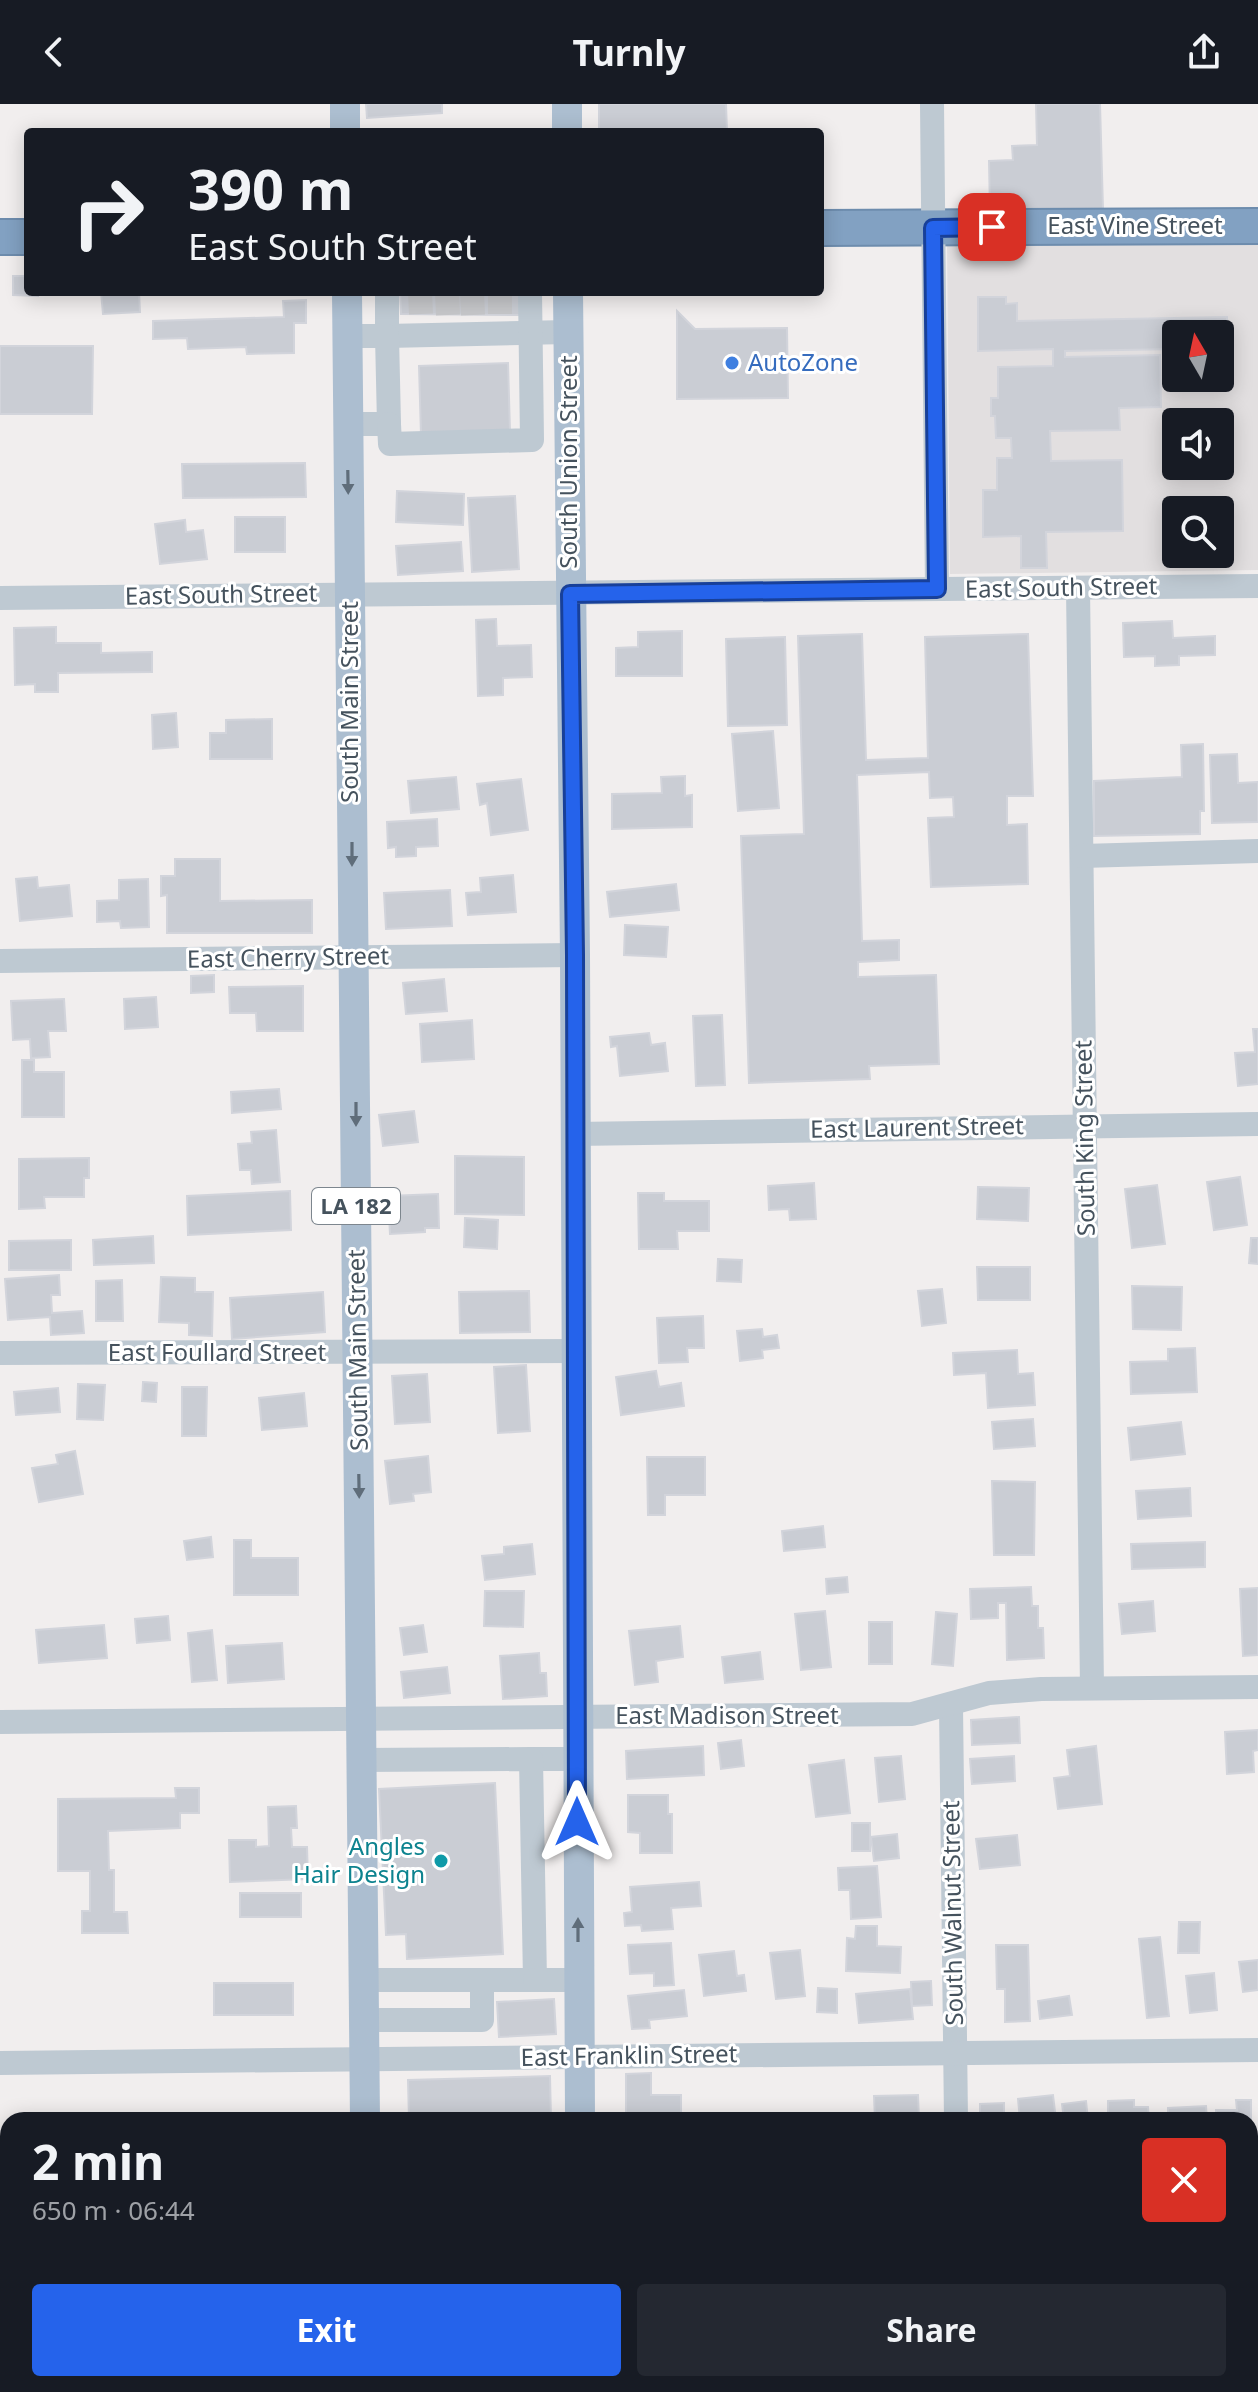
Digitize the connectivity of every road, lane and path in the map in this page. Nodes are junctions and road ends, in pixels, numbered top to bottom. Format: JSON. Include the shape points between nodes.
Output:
{"nodes":[{"id":1,"x":345,"y":104,"type":"edge"},
{"id":2,"x":567,"y":104,"type":"edge"},
{"id":3,"x":932,"y":104,"type":"edge"},
{"id":4,"x":345,"y":128,"type":"edge"},
{"id":5,"x":567,"y":128,"type":"edge"},
{"id":6,"x":1258,"y":226,"type":"edge"},
{"id":7,"x":824,"y":228,"type":"edge"},
{"id":8,"x":933,"y":228,"type":"junction"},
{"id":9,"x":0,"y":237,"type":"edge"},
{"id":10,"x":24,"y":237,"type":"edge"},
{"id":11,"x":347,"y":296,"type":"edge"},
{"id":12,"x":387,"y":296,"type":"edge"},
{"id":13,"x":530,"y":296,"type":"edge"},
{"id":14,"x":568,"y":296,"type":"edge"},
{"id":15,"x":568,"y":332,"type":"junction"},
{"id":16,"x":530,"y":333,"type":"junction"},
{"id":17,"x":347,"y":336,"type":"junction"},
{"id":18,"x":387,"y":336,"type":"junction"},
{"id":19,"x":348,"y":424,"type":"junction"},
{"id":20,"x":389,"y":424,"type":"junction"},
{"id":21,"x":1258,"y":586,"type":"edge"},
{"id":22,"x":1078,"y":588,"type":"junction"},
{"id":23,"x":937,"y":589,"type":"junction"},
{"id":24,"x":350,"y":593,"type":"junction"},
{"id":25,"x":570,"y":594,"type":"junction"},
{"id":26,"x":0,"y":598,"type":"edge"},
{"id":27,"x":1258,"y":851,"type":"edge"},
{"id":28,"x":1082,"y":856,"type":"junction"},
{"id":29,"x":575,"y":955,"type":"junction"},
{"id":30,"x":352,"y":957,"type":"junction"},
{"id":31,"x":0,"y":961,"type":"edge"},
{"id":32,"x":1258,"y":1124,"type":"edge"},
{"id":33,"x":1085,"y":1125,"type":"junction"},
{"id":34,"x":575,"y":1134,"type":"junction"},
{"id":35,"x":577,"y":1351,"type":"junction"},
{"id":36,"x":0,"y":1353,"type":"edge"},
{"id":37,"x":358,"y":1353,"type":"junction"},
{"id":38,"x":1258,"y":1687,"type":"edge"},
{"id":39,"x":1092,"y":1688,"type":"junction"},
{"id":40,"x":951,"y":1706,"type":"junction"},
{"id":41,"x":577,"y":1717,"type":"junction"},
{"id":42,"x":361,"y":1719,"type":"junction"},
{"id":43,"x":0,"y":1722,"type":"edge"},
{"id":44,"x":531,"y":1759,"type":"junction"},
{"id":45,"x":577,"y":1759,"type":"junction"},
{"id":46,"x":362,"y":1760,"type":"junction"},
{"id":47,"x":363,"y":1980,"type":"junction"},
{"id":48,"x":482,"y":1980,"type":"junction"},
{"id":49,"x":535,"y":1980,"type":"junction"},
{"id":50,"x":579,"y":1980,"type":"junction"},
{"id":51,"x":364,"y":2020,"type":"junction"},
{"id":52,"x":482,"y":2020,"type":"junction"},
{"id":53,"x":1258,"y":2050,"type":"edge"},
{"id":54,"x":954,"y":2052,"type":"junction"},
{"id":55,"x":579,"y":2056,"type":"junction"},
{"id":56,"x":483,"y":2057,"type":"junction"},
{"id":57,"x":364,"y":2059,"type":"junction"},
{"id":58,"x":0,"y":2063,"type":"edge"},
{"id":59,"x":365,"y":2112,"type":"edge"},
{"id":60,"x":580,"y":2112,"type":"edge"},
{"id":61,"x":956,"y":2112,"type":"edge"}],
"edges":[{"from":1,"to":4,"type":"main road"},
{"from":2,"to":5,"type":"main road"},
{"from":3,"to":8,"type":"street"},
{"from":6,"to":8,"type":"highway","name":"East Vine Street"},
{"from":7,"to":8,"type":"highway","name":"East Vine Street"},
{"from":8,"to":23,"type":"street"},
{"from":9,"to":10,"type":"highway"},
{"from":11,"to":17,"type":"main road","name":"South Main Street","number":"LA 182"},
{"from":12,"to":18,"type":"street"},
{"from":13,"to":16,"type":"street"},
{"from":14,"to":15,"type":"main road","name":"South Union Street"},
{"from":15,"to":16,"type":"street"},
{"from":15,"to":25,"type":"main road","name":"South Union Street"},
{"from":16,"to":18,"type":"street","via":[[500,324],[421,325]]},
{"from":16,"to":20,"type":"street","via":[[532,440],[390,444]]},
{"from":17,"to":18,"type":"street"},
{"from":17,"to":19,"type":"main road","name":"South Main Street","number":"LA 182"},
{"from":18,"to":20,"type":"street"},
{"from":19,"to":20,"type":"street"},
{"from":19,"to":24,"type":"main road","name":"South Main Street","number":"LA 182","one_way":true},
{"from":21,"to":22,"type":"street","name":"East South Street"},
{"from":22,"to":23,"type":"street","name":"East South Street"},
{"from":22,"to":28,"type":"street","name":"South King Street"},
{"from":23,"to":25,"type":"street","name":"East South Street"},
{"from":24,"to":25,"type":"street","name":"East South Street"},
{"from":24,"to":26,"type":"street","name":"East South Street"},
{"from":24,"to":30,"type":"main road","name":"South Main Street","number":"LA 182","one_way":true},
{"from":25,"to":29,"type":"main road","name":"South Union Street"},
{"from":27,"to":28,"type":"street"},
{"from":28,"to":33,"type":"street","name":"South King Street"},
{"from":29,"to":30,"type":"street","name":"East Cherry Street"},
{"from":29,"to":34,"type":"main road","name":"South Union Street"},
{"from":30,"to":31,"type":"street","name":"East Cherry Street"},
{"from":30,"to":37,"type":"main road","name":"South Main Street","number":"LA 182","one_way":true},
{"from":32,"to":33,"type":"street","name":"East Laurent Street"},
{"from":33,"to":34,"type":"street","name":"East Laurent Street"},
{"from":33,"to":39,"type":"street","name":"South King Street"},
{"from":34,"to":35,"type":"main road","name":"South Union Street"},
{"from":35,"to":37,"type":"street","name":"East Foullard Street"},
{"from":35,"to":41,"type":"main road","name":"South Union Street"},
{"from":36,"to":37,"type":"street","name":"East Foullard Street"},
{"from":37,"to":42,"type":"main road","name":"South Main Street","number":"LA 182","one_way":true},
{"from":38,"to":39,"type":"street","name":"East Madison Street"},
{"from":39,"to":40,"type":"street","name":"East Madison Street","via":[[989,1693]]},
{"from":40,"to":41,"type":"street","name":"East Madison Street","via":[[912,1714]]},
{"from":40,"to":54,"type":"street","name":"South Walnut Street"},
{"from":41,"to":42,"type":"street","name":"East Madison Street"},
{"from":41,"to":45,"type":"main road","name":"South Union Street"},
{"from":42,"to":43,"type":"street","name":"East Madison Street"},
{"from":42,"to":46,"type":"main road","name":"South Main Street","number":"LA 182"},
{"from":44,"to":45,"type":"street"},
{"from":44,"to":46,"type":"street"},
{"from":44,"to":49,"type":"street"},
{"from":50,"to":45,"type":"main road","name":"South Union Street","one_way":true},
{"from":46,"to":47,"type":"main road","name":"South Main Street","number":"LA 182"},
{"from":47,"to":48,"type":"street"},
{"from":47,"to":51,"type":"main road","name":"South Main Street","number":"LA 182"},
{"from":48,"to":49,"type":"street"},
{"from":48,"to":52,"type":"street"},
{"from":49,"to":50,"type":"street"},
{"from":50,"to":55,"type":"main road","name":"South Union Street"},
{"from":51,"to":52,"type":"street"},
{"from":51,"to":57,"type":"main road","name":"South Main Street","number":"LA 182"},
{"from":52,"to":56,"type":"street"},
{"from":53,"to":54,"type":"street","name":"East Franklin Street"},
{"from":54,"to":55,"type":"street","name":"East Franklin Street"},
{"from":54,"to":61,"type":"street","name":"South Walnut Street"},
{"from":55,"to":56,"type":"street","name":"East Franklin Street"},
{"from":55,"to":60,"type":"main road","name":"South Union Street"},
{"from":56,"to":57,"type":"street","name":"East Franklin Street"},
{"from":57,"to":58,"type":"street","name":"East Franklin Street"},
{"from":57,"to":59,"type":"main road","name":"South Main Street","number":"LA 182"}]}
